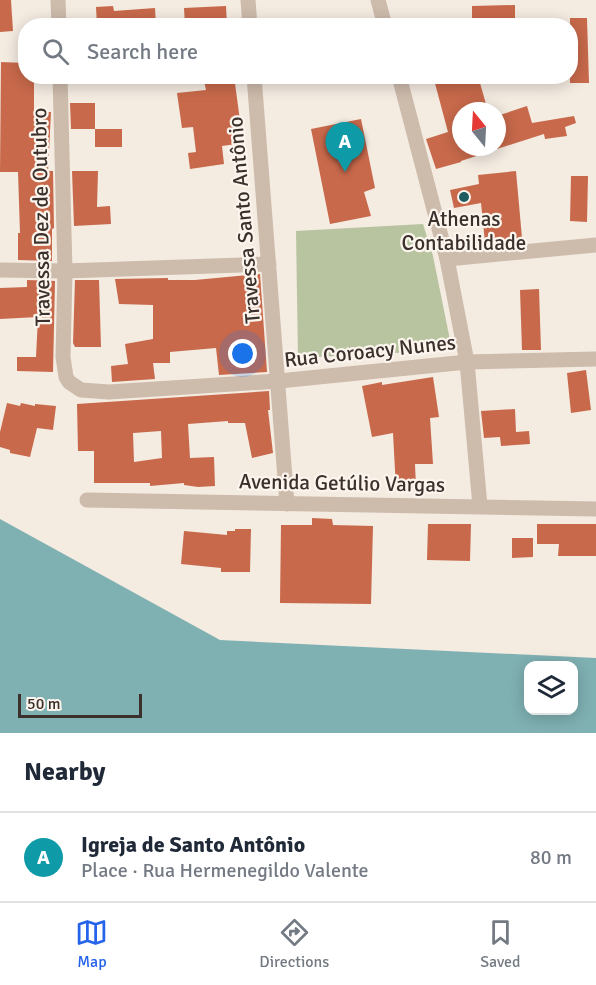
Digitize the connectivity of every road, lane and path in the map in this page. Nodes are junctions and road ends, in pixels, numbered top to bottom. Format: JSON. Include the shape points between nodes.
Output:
{"nodes":[{"id":1,"x":58,"y":0,"type":"edge"},
{"id":2,"x":248,"y":0,"type":"edge"},
{"id":3,"x":378,"y":0,"type":"edge"},
{"id":4,"x":59,"y":18,"type":"edge"},
{"id":5,"x":249,"y":18,"type":"edge"},
{"id":6,"x":383,"y":18,"type":"edge"},
{"id":7,"x":60,"y":84,"type":"edge"},
{"id":8,"x":255,"y":84,"type":"edge"},
{"id":9,"x":401,"y":84,"type":"edge"},
{"id":10,"x":596,"y":245,"type":"edge"},
{"id":11,"x":447,"y":259,"type":"junction"},
{"id":12,"x":268,"y":264,"type":"junction"},
{"id":13,"x":0,"y":270,"type":"edge"},
{"id":14,"x":65,"y":271,"type":"junction"},
{"id":15,"x":63,"y":357,"type":"joint"},
{"id":16,"x":596,"y":359,"type":"edge"},
{"id":17,"x":467,"y":362,"type":"junction"},
{"id":18,"x":279,"y":381,"type":"junction"},
{"id":19,"x":87,"y":500,"type":"dead end"},
{"id":20,"x":287,"y":504,"type":"junction"},
{"id":21,"x":480,"y":506,"type":"junction"},
{"id":22,"x":596,"y":510,"type":"edge"}],
"edges":[{"from":1,"to":4,"type":"street"},
{"from":2,"to":5,"type":"street"},
{"from":3,"to":6,"type":"street"},
{"from":7,"to":14,"type":"street","name":"Travessa Dez de Outubro"},
{"from":8,"to":12,"type":"street","name":"Travessa Santo Antônio"},
{"from":9,"to":11,"type":"street"},
{"from":10,"to":11,"type":"street"},
{"from":11,"to":17,"type":"street"},
{"from":12,"to":14,"type":"street"},
{"from":12,"to":18,"type":"street","name":"Travessa Santo Antônio"},
{"from":13,"to":14,"type":"street"},
{"from":14,"to":15,"type":"street","name":"Travessa Dez de Outubro"},
{"from":15,"to":18,"type":"street","name":"Rua Coroacy Nunes","via":[[69,382],[88,391]]},
{"from":16,"to":17,"type":"street","name":"Rua Coroacy Nunes"},
{"from":17,"to":18,"type":"street","name":"Rua Coroacy Nunes"},
{"from":17,"to":21,"type":"street"},
{"from":18,"to":20,"type":"street","name":"Travessa Santo Antônio"},
{"from":19,"to":20,"type":"street","name":"Avenida Getúlio Vargas"},
{"from":20,"to":21,"type":"street","name":"Avenida Getúlio Vargas"},
{"from":21,"to":22,"type":"street","name":"Avenida Getúlio Vargas"}]}
